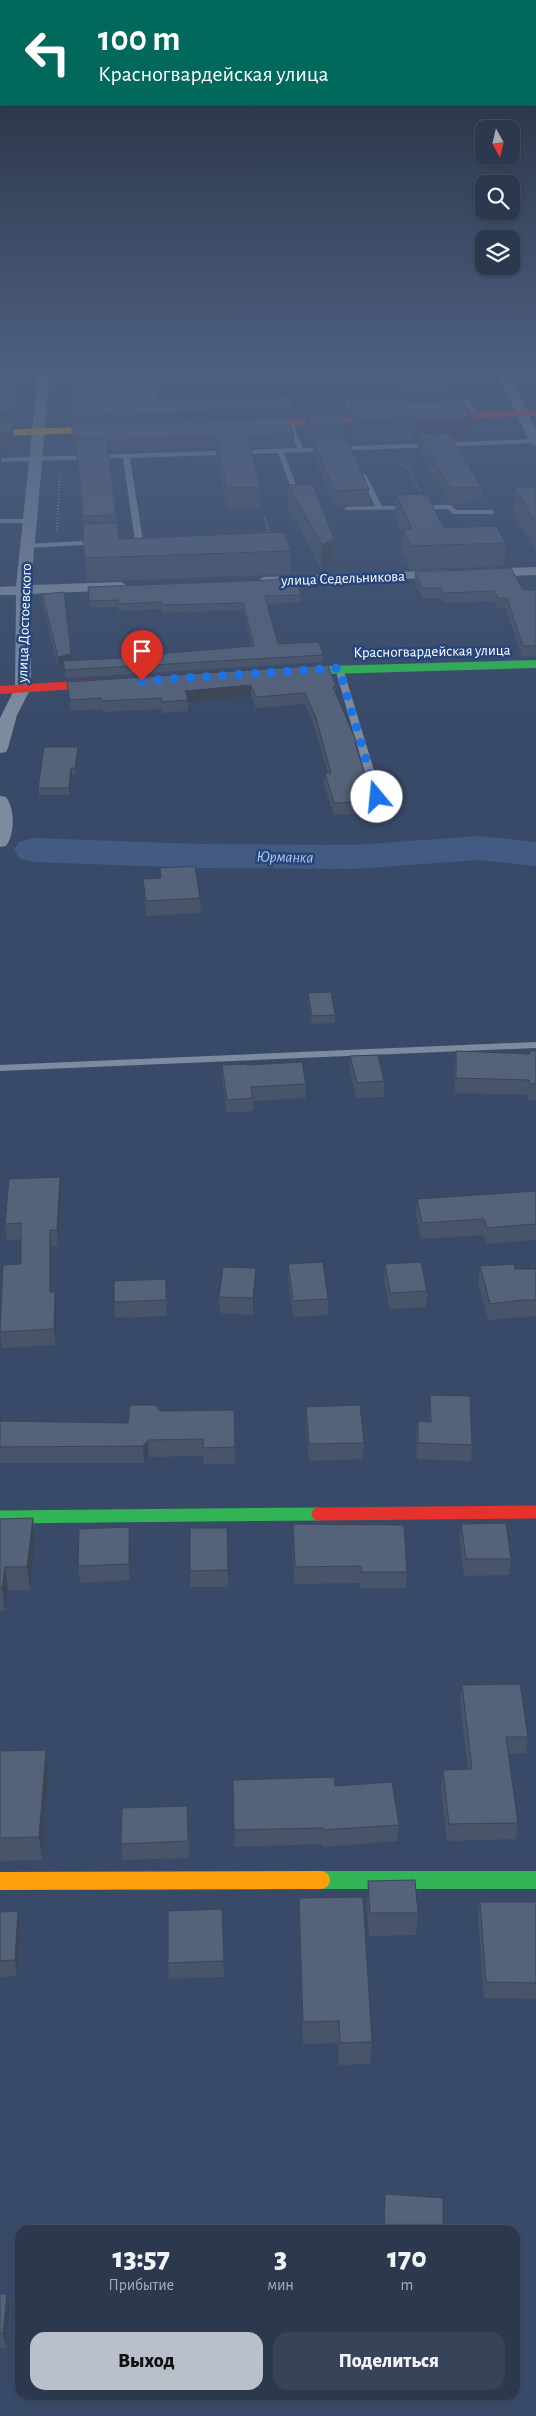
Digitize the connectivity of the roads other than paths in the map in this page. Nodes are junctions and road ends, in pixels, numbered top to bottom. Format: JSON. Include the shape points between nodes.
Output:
{"nodes":[{"id":1,"x":33,"y":487,"type":"edge"},
{"id":2,"x":131,"y":487,"type":"edge"},
{"id":3,"x":369,"y":487,"type":"edge"},
{"id":4,"x":379,"y":508,"type":"junction"},
{"id":5,"x":347,"y":509,"type":"edge"},
{"id":6,"x":492,"y":512,"type":"dead end"},
{"id":7,"x":28,"y":520,"type":"junction"},
{"id":8,"x":0,"y":521,"type":"edge"},
{"id":9,"x":148,"y":540,"type":"edge"},
{"id":10,"x":130,"y":541,"type":"edge"},
{"id":11,"x":139,"y":541,"type":"junction"},
{"id":12,"x":111,"y":542,"type":"edge"},
{"id":13,"x":27,"y":546,"type":"junction"},
{"id":14,"x":536,"y":572,"type":"edge"},
{"id":15,"x":253,"y":582,"type":"edge"},
{"id":16,"x":136,"y":586,"type":"edge"},
{"id":17,"x":23,"y":590,"type":"junction"},
{"id":18,"x":0,"y":591,"type":"edge"},
{"id":19,"x":536,"y":664,"type":"edge"},
{"id":20,"x":339,"y":668,"type":"junction"},
{"id":21,"x":280,"y":672,"type":"edge"},
{"id":22,"x":122,"y":682,"type":"edge"},
{"id":23,"x":23,"y":688,"type":"junction"},
{"id":24,"x":0,"y":690,"type":"edge"},
{"id":25,"x":0,"y":748,"type":"edge"},
{"id":26,"x":377,"y":797,"type":"dead end"},
{"id":27,"x":0,"y":801,"type":"edge"},
{"id":28,"x":0,"y":842,"type":"edge"},
{"id":29,"x":536,"y":1045,"type":"edge"},
{"id":30,"x":0,"y":1068,"type":"edge"},
{"id":31,"x":536,"y":1512,"type":"edge"},
{"id":32,"x":0,"y":1517,"type":"edge"},
{"id":33,"x":536,"y":1880,"type":"edge"},
{"id":34,"x":0,"y":1881,"type":"edge"}],
"edges":[{"from":1,"to":7,"type":"street","name":"улица Достоевского"},
{"from":2,"to":11,"type":"lane"},
{"from":3,"to":4,"type":"lane"},
{"from":4,"to":5,"type":"lane"},
{"from":4,"to":6,"type":"lane","via":[[450,507],[453,512]]},
{"from":7,"to":8,"type":"lane"},
{"from":7,"to":13,"type":"street","name":"улица Достоевского"},
{"from":9,"to":11,"type":"lane"},
{"from":10,"to":11,"type":"lane"},
{"from":12,"to":13,"type":"lane"},
{"from":13,"to":17,"type":"street","name":"улица Достоевского"},
{"from":14,"to":15,"type":"street","name":"улица Седельникова"},
{"from":16,"to":17,"type":"street"},
{"from":17,"to":18,"type":"street"},
{"from":17,"to":23,"type":"street","name":"улица Достоевского"},
{"from":19,"to":20,"type":"street","name":"Красногвардейская улица"},
{"from":20,"to":21,"type":"street","name":"Красногвардейская улица"},
{"from":20,"to":26,"type":"lane"},
{"from":22,"to":23,"type":"street"},
{"from":23,"to":24,"type":"street"},
{"from":23,"to":25,"type":"street","name":"улица Достоевского","via":[[8,715]]},
{"from":27,"to":28,"type":"street","via":[[4,822]]},
{"from":29,"to":30,"type":"lane"},
{"from":31,"to":32,"type":"street"},
{"from":33,"to":34,"type":"street"}]}
